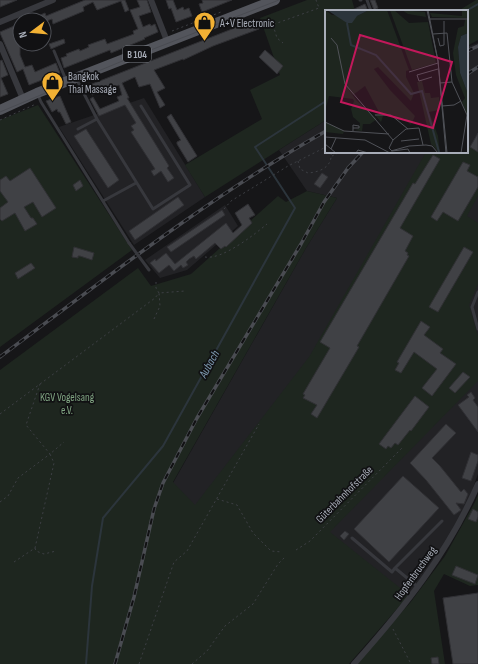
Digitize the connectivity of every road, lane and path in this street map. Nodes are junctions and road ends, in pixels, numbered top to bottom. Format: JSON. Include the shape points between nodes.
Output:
{"nodes":[{"id":1,"x":53,"y":0,"type":"edge"},
{"id":2,"x":151,"y":0,"type":"edge"},
{"id":3,"x":275,"y":0,"type":"edge"},
{"id":4,"x":316,"y":0,"type":"edge"},
{"id":5,"x":366,"y":0,"type":"edge"},
{"id":6,"x":371,"y":10,"type":"edge"},
{"id":7,"x":0,"y":22,"type":"edge"},
{"id":8,"x":273,"y":24,"type":"junction"},
{"id":9,"x":269,"y":26,"type":"dead end"},
{"id":10,"x":167,"y":41,"type":"junction"},
{"id":11,"x":283,"y":43,"type":"dead end"},
{"id":12,"x":0,"y":44,"type":"edge"},
{"id":13,"x":54,"y":51,"type":"dead end"},
{"id":14,"x":71,"y":80,"type":"junction"},
{"id":15,"x":39,"y":98,"type":"junction"},
{"id":16,"x":23,"y":99,"type":"junction"},
{"id":17,"x":141,"y":106,"type":"dead end"},
{"id":18,"x":0,"y":110,"type":"edge"},
{"id":19,"x":97,"y":119,"type":"junction"},
{"id":20,"x":0,"y":120,"type":"edge"},
{"id":21,"x":78,"y":129,"type":"dead end"},
{"id":22,"x":325,"y":147,"type":"edge"},
{"id":23,"x":330,"y":153,"type":"edge"},
{"id":24,"x":338,"y":153,"type":"edge"},
{"id":25,"x":331,"y":156,"type":"junction"},
{"id":26,"x":297,"y":161,"type":"junction"},
{"id":27,"x":136,"y":183,"type":"junction"},
{"id":28,"x":103,"y":201,"type":"junction"},
{"id":29,"x":224,"y":208,"type":"dead end"},
{"id":30,"x":267,"y":224,"type":"dead end"},
{"id":31,"x":205,"y":257,"type":"dead end"},
{"id":32,"x":149,"y":270,"type":"dead end"},
{"id":33,"x":156,"y":282,"type":"dead end"},
{"id":34,"x":185,"y":291,"type":"dead end"},
{"id":35,"x":478,"y":292,"type":"edge"},
{"id":36,"x":158,"y":293,"type":"junction"},
{"id":37,"x":154,"y":319,"type":"dead end"},
{"id":38,"x":478,"y":329,"type":"edge"},
{"id":39,"x":40,"y":384,"type":"junction"},
{"id":40,"x":0,"y":414,"type":"edge"},
{"id":41,"x":259,"y":424,"type":"dead end"},
{"id":42,"x":64,"y":442,"type":"dead end"},
{"id":43,"x":402,"y":448,"type":"dead end"},
{"id":44,"x":50,"y":454,"type":"junction"},
{"id":45,"x":478,"y":484,"type":"edge"},
{"id":46,"x":217,"y":499,"type":"junction"},
{"id":47,"x":0,"y":502,"type":"edge"},
{"id":48,"x":442,"y":521,"type":"dead end"},
{"id":49,"x":352,"y":538,"type":"dead end"},
{"id":50,"x":35,"y":548,"type":"junction"},
{"id":51,"x":296,"y":550,"type":"dead end"},
{"id":52,"x":56,"y":551,"type":"dead end"},
{"id":53,"x":282,"y":552,"type":"dead end"},
{"id":54,"x":286,"y":556,"type":"dead end"},
{"id":55,"x":14,"y":562,"type":"dead end"},
{"id":56,"x":395,"y":568,"type":"junction"},
{"id":57,"x":418,"y":587,"type":"junction"},
{"id":58,"x":390,"y":624,"type":"junction"},
{"id":59,"x":139,"y":664,"type":"edge"},
{"id":60,"x":192,"y":664,"type":"edge"},
{"id":61,"x":354,"y":664,"type":"edge"},
{"id":62,"x":411,"y":664,"type":"edge"}],
"edges":[{"from":1,"to":7,"type":"street"},
{"from":2,"to":10,"type":"street"},
{"from":3,"to":10,"type":"main road","number":"B 104"},
{"from":4,"to":8,"type":"path","via":[[319,8]]},
{"from":5,"to":6,"type":"lane"},
{"from":8,"to":9,"type":"path"},
{"from":8,"to":11,"type":"path","via":[[277,38]]},
{"from":10,"to":14,"type":"main road","number":"B 104"},
{"from":12,"to":16,"type":"street"},
{"from":13,"to":14,"type":"lane"},
{"from":14,"to":15,"type":"main road","number":"B 104"},
{"from":14,"to":19,"type":"lane"},
{"from":15,"to":16,"type":"main road","number":"B 104"},
{"from":15,"to":20,"type":"path"},
{"from":15,"to":28,"type":"lane"},
{"from":16,"to":18,"type":"main road","number":"B 104"},
{"from":17,"to":27,"type":"lane","via":[[190,185],[153,210]]},
{"from":19,"to":21,"type":"lane"},
{"from":19,"to":27,"type":"lane"},
{"from":22,"to":26,"type":"path"},
{"from":23,"to":25,"type":"path"},
{"from":24,"to":25,"type":"path"},
{"from":25,"to":26,"type":"path","via":[[328,167],[313,173],[300,169]]},
{"from":26,"to":29,"type":"path","via":[[231,201]]},
{"from":27,"to":28,"type":"lane"},
{"from":28,"to":32,"type":"lane","bridge":true},
{"from":30,"to":31,"type":"path","via":[[240,244],[214,257]]},
{"from":33,"to":36,"type":"path"},
{"from":34,"to":36,"type":"path"},
{"from":35,"to":38,"type":"lane","via":[[472,307]]},
{"from":36,"to":37,"type":"path","via":[[160,306]]},
{"from":36,"to":39,"type":"path","via":[[155,298]]},
{"from":39,"to":40,"type":"path"},
{"from":39,"to":44,"type":"path","via":[[26,425]]},
{"from":41,"to":46,"type":"path"},
{"from":42,"to":44,"type":"path"},
{"from":43,"to":51,"type":"path","name":"Güterbahnhofstraße","via":[[310,541]]},
{"from":44,"to":47,"type":"path","via":[[18,478],[8,496]]},
{"from":44,"to":50,"type":"path","via":[[54,463]]},
{"from":45,"to":57,"type":"street","name":"Hopfenbruchweg","via":[[468,509],[441,555]]},
{"from":46,"to":53,"type":"path","via":[[236,505],[253,533],[271,551]]},
{"from":46,"to":59,"type":"path","via":[[187,551],[174,562]]},
{"from":48,"to":56,"type":"lane"},
{"from":49,"to":56,"type":"lane","via":[[392,572]]},
{"from":50,"to":52,"type":"path","via":[[36,552],[44,554]]},
{"from":50,"to":55,"type":"path"},
{"from":54,"to":60,"type":"path","via":[[278,564],[253,604],[225,626],[207,651]]},
{"from":56,"to":57,"type":"lane"},
{"from":57,"to":58,"type":"street","name":"Hopfenbruchweg"},
{"from":58,"to":61,"type":"street","name":"Hopfenbruchweg"},
{"from":58,"to":62,"type":"path"}]}
